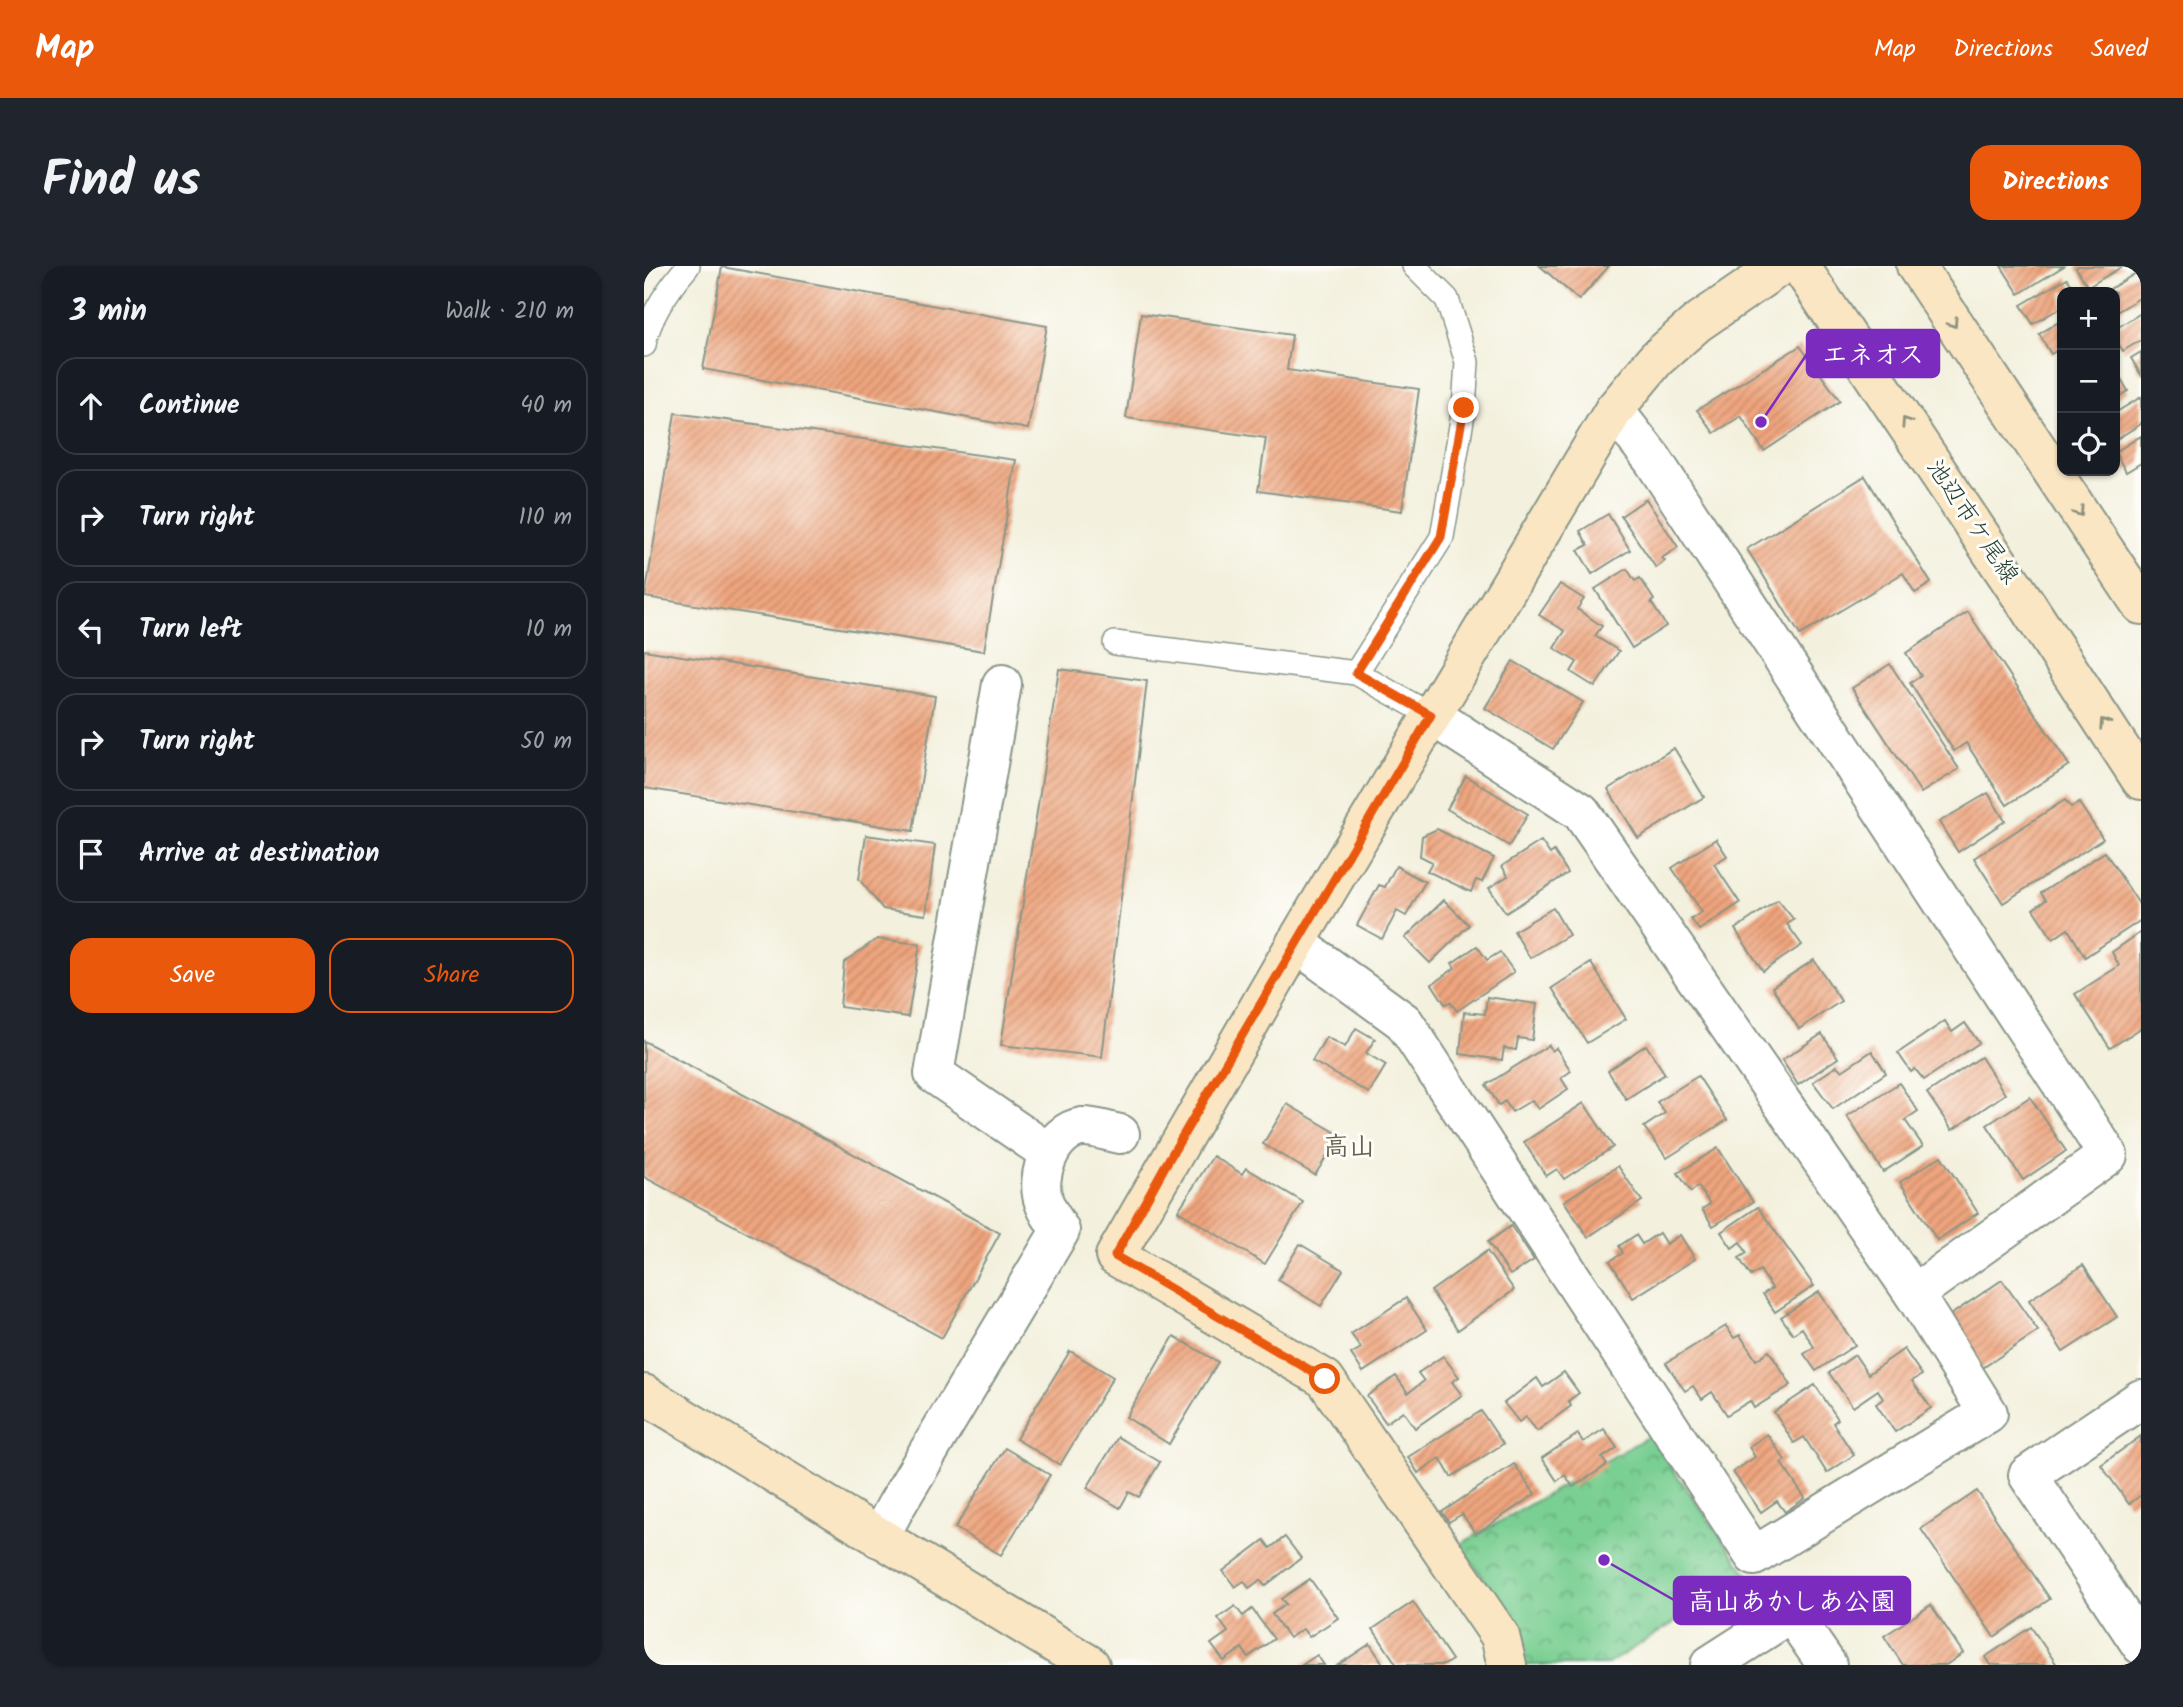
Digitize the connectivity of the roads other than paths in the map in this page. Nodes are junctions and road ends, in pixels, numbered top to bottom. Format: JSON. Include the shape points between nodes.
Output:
{"nodes":[{"id":1,"x":688,"y":266,"type":"edge"},
{"id":2,"x":1413,"y":266,"type":"edge"},
{"id":3,"x":1780,"y":266,"type":"edge"},
{"id":4,"x":1800,"y":266,"type":"edge"},
{"id":5,"x":1916,"y":266,"type":"edge"},
{"id":6,"x":645,"y":336,"type":"edge"},
{"id":7,"x":1614,"y":410,"type":"junction"},
{"id":8,"x":2141,"y":605,"type":"edge"},
{"id":9,"x":1115,"y":643,"type":"dead end"},
{"id":10,"x":1356,"y":673,"type":"junction"},
{"id":11,"x":1002,"y":684,"type":"dead end"},
{"id":12,"x":1431,"y":715,"type":"junction"},
{"id":13,"x":2141,"y":780,"type":"edge"},
{"id":14,"x":1296,"y":943,"type":"junction"},
{"id":15,"x":1120,"y":1134,"type":"dead end"},
{"id":16,"x":1049,"y":1153,"type":"junction"},
{"id":17,"x":1914,"y":1294,"type":"junction"},
{"id":18,"x":644,"y":1394,"type":"edge"},
{"id":19,"x":2141,"y":1399,"type":"edge"},
{"id":20,"x":879,"y":1538,"type":"junction"},
{"id":21,"x":2141,"y":1645,"type":"edge"},
{"id":22,"x":1090,"y":1665,"type":"edge"},
{"id":23,"x":1507,"y":1665,"type":"edge"},
{"id":24,"x":1710,"y":1665,"type":"edge"},
{"id":25,"x":1827,"y":1665,"type":"edge"}],
"edges":[{"from":1,"to":6,"type":"lane","via":[[670,287]]},
{"from":2,"to":10,"type":"lane","via":[[1447,299],[1467,362],[1464,408],[1441,537]]},
{"from":3,"to":7,"type":"street","via":[[1697,323],[1656,359]]},
{"from":13,"to":4,"type":"street","name":"池辺市ケ尾線","one_way":true},
{"from":5,"to":8,"type":"street","one_way":true},
{"from":7,"to":12,"type":"street"},
{"from":7,"to":17,"type":"street","via":[[1653,460],[2108,1155]]},
{"from":9,"to":10,"type":"lane"},
{"from":10,"to":12,"type":"lane"},
{"from":11,"to":16,"type":"street","via":[[934,1074]]},
{"from":12,"to":14,"type":"street"},
{"from":12,"to":17,"type":"street","via":[[1581,811]]},
{"from":14,"to":17,"type":"street","via":[[1404,1022],[1754,1556],[1988,1413]]},
{"from":14,"to":23,"type":"street","via":[[1115,1256],[1325,1379],[1500,1636]]},
{"from":15,"to":16,"type":"street","via":[[1083,1127],[1066,1132]]},
{"from":16,"to":20,"type":"street","via":[[1041,1179],[1043,1201],[1060,1231]]},
{"from":18,"to":20,"type":"street"},
{"from":19,"to":21,"type":"street","via":[[2028,1475]]},
{"from":20,"to":22,"type":"street"},
{"from":24,"to":25,"type":"street","via":[[1791,1612]]}]}
